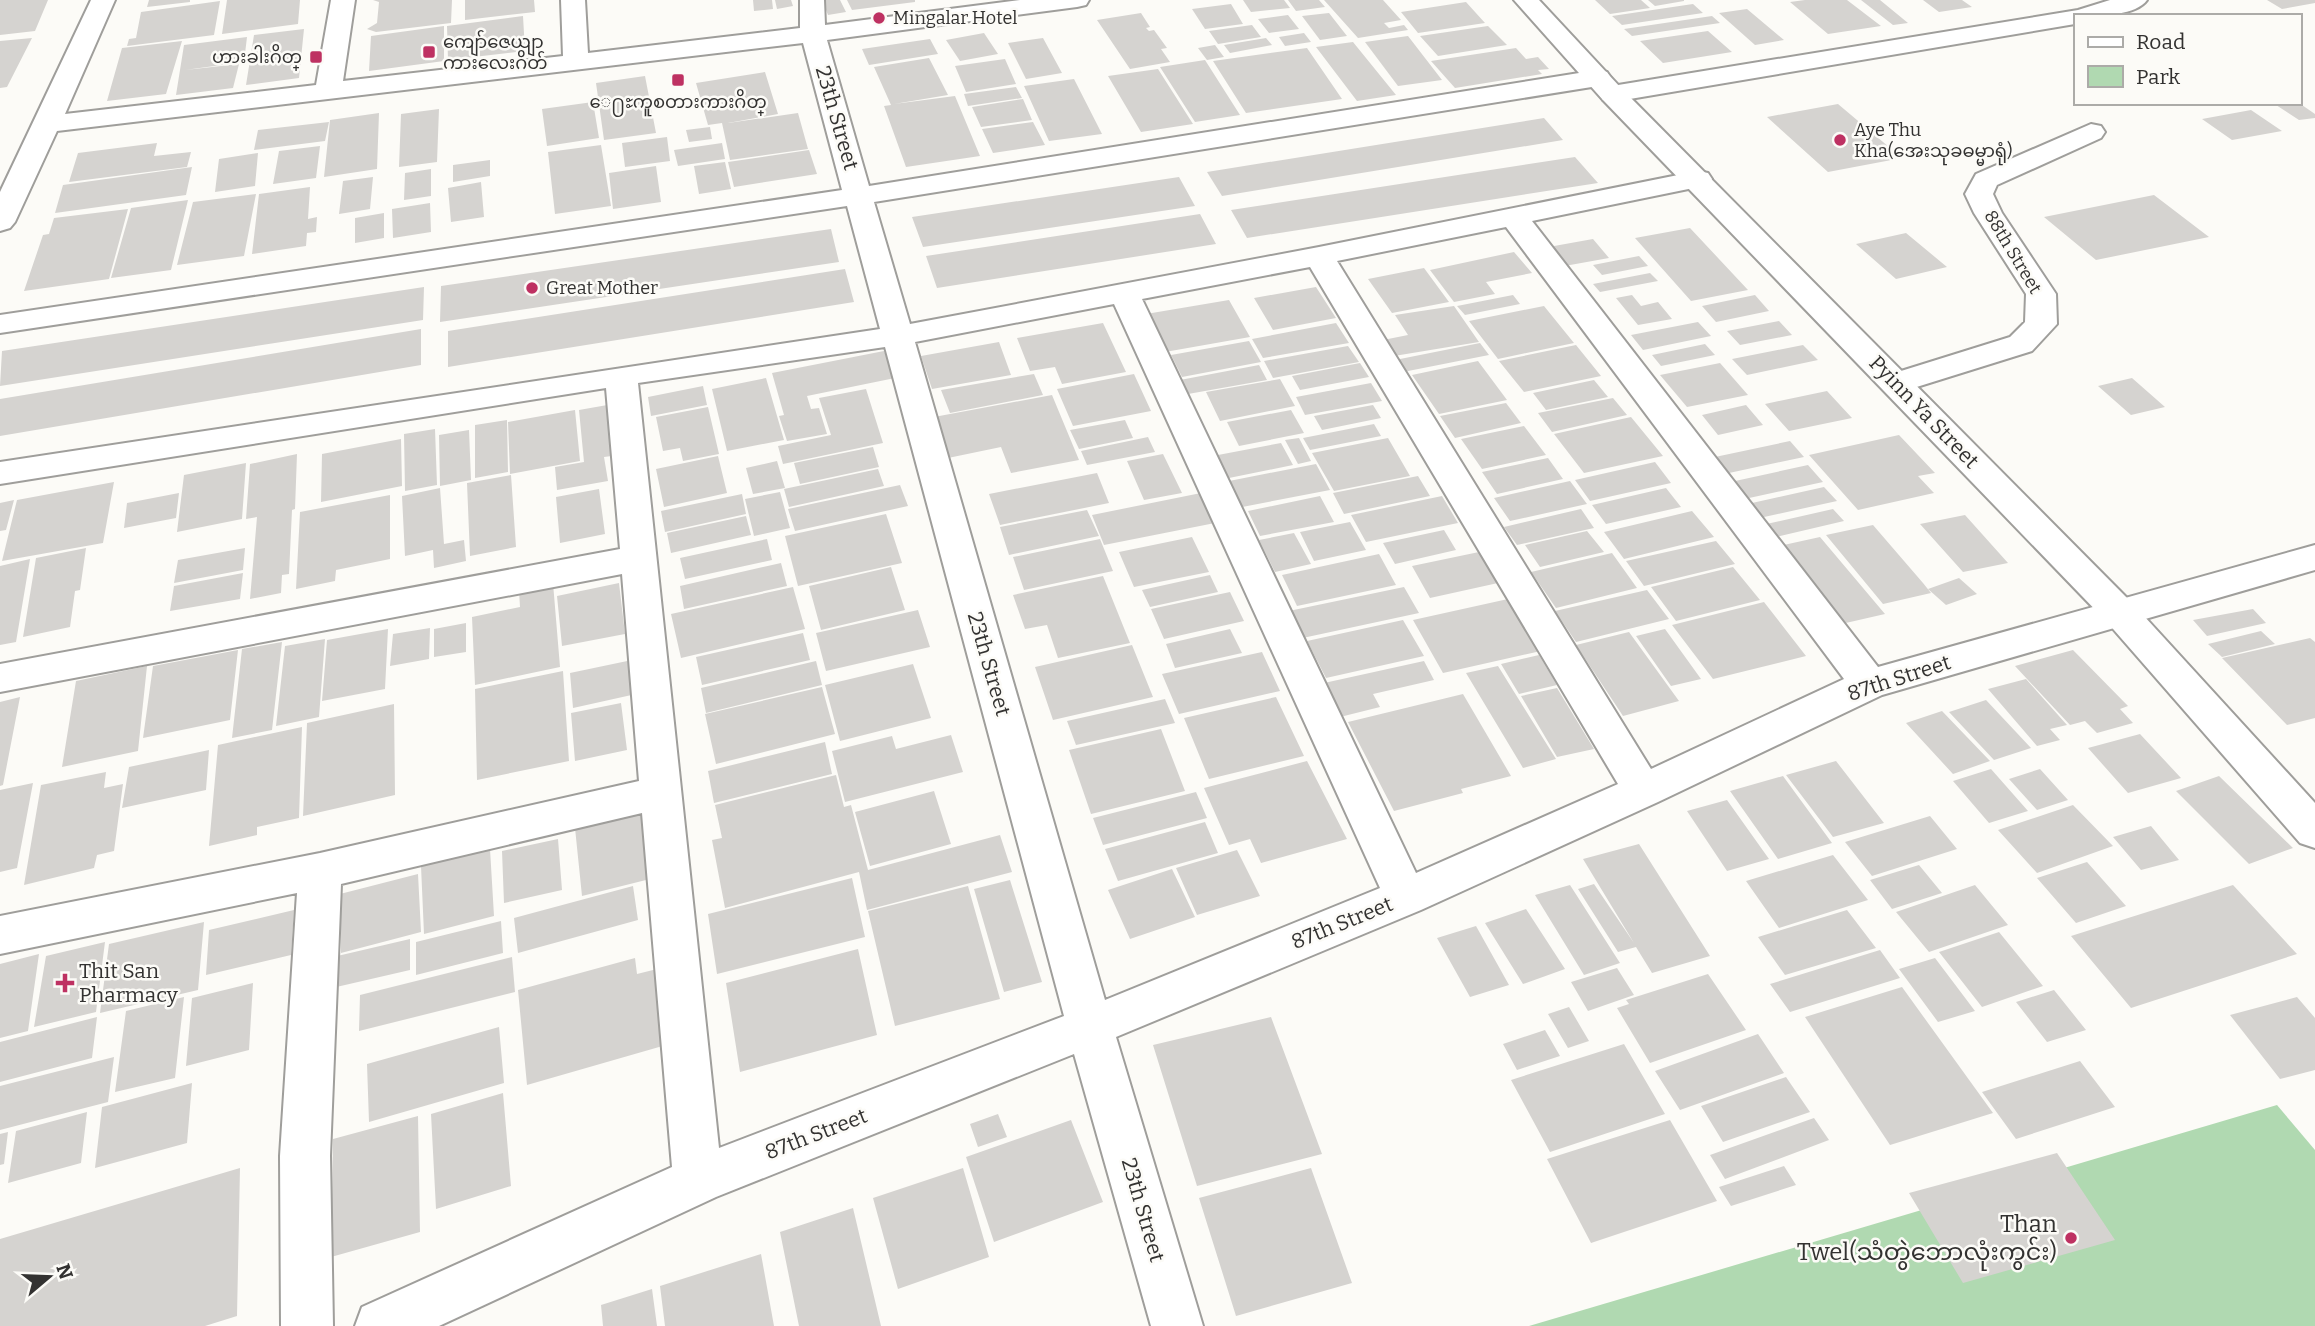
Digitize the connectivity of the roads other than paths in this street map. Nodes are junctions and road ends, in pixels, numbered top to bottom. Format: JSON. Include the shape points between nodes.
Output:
{"nodes":[{"id":1,"x":103,"y":0,"type":"edge"},
{"id":2,"x":343,"y":0,"type":"edge"},
{"id":3,"x":573,"y":0,"type":"edge"},
{"id":4,"x":1077,"y":0,"type":"edge"},
{"id":5,"x":1526,"y":0,"type":"edge"},
{"id":6,"x":2135,"y":0,"type":"edge"},
{"id":7,"x":2091,"y":14,"type":"edge"},
{"id":8,"x":812,"y":17,"type":"edge"},
{"id":9,"x":2074,"y":17,"type":"edge"},
{"id":10,"x":576,"y":61,"type":"junction"},
{"id":11,"x":1605,"y":86,"type":"junction"},
{"id":12,"x":328,"y":91,"type":"junction"},
{"id":13,"x":47,"y":124,"type":"junction"},
{"id":14,"x":2091,"y":132,"type":"dead end"},
{"id":15,"x":1698,"y":178,"type":"junction"},
{"id":16,"x":859,"y":196,"type":"junction"},
{"id":17,"x":1514,"y":217,"type":"junction"},
{"id":18,"x":0,"y":222,"type":"edge"},
{"id":19,"x":1319,"y":256,"type":"junction"},
{"id":20,"x":1124,"y":292,"type":"junction"},
{"id":21,"x":0,"y":324,"type":"edge"},
{"id":22,"x":898,"y":336,"type":"junction"},
{"id":23,"x":621,"y":376,"type":"junction"},
{"id":24,"x":1896,"y":383,"type":"junction"},
{"id":25,"x":0,"y":473,"type":"edge"},
{"id":26,"x":2315,"y":557,"type":"edge"},
{"id":27,"x":638,"y":558,"type":"junction"},
{"id":28,"x":2120,"y":613,"type":"junction"},
{"id":29,"x":0,"y":678,"type":"edge"},
{"id":30,"x":1869,"y":684,"type":"junction"},
{"id":31,"x":1643,"y":791,"type":"junction"},
{"id":32,"x":660,"y":793,"type":"junction"},
{"id":33,"x":2315,"y":831,"type":"edge"},
{"id":34,"x":320,"y":871,"type":"junction"},
{"id":35,"x":1406,"y":897,"type":"junction"},
{"id":36,"x":0,"y":935,"type":"edge"},
{"id":37,"x":1090,"y":1027,"type":"junction"},
{"id":38,"x":698,"y":1180,"type":"junction"},
{"id":39,"x":307,"y":1326,"type":"edge"},
{"id":40,"x":381,"y":1326,"type":"edge"},
{"id":41,"x":1177,"y":1326,"type":"edge"}],
"edges":[{"from":1,"to":13,"type":"street"},
{"from":2,"to":12,"type":"street"},
{"from":3,"to":10,"type":"street"},
{"from":4,"to":8,"type":"street"},
{"from":5,"to":11,"type":"street","name":"Pyinn Ya Street"},
{"from":6,"to":7,"type":"street"},
{"from":8,"to":10,"type":"street"},
{"from":8,"to":16,"type":"street","name":"23th Street"},
{"from":9,"to":11,"type":"street"},
{"from":10,"to":12,"type":"street"},
{"from":11,"to":15,"type":"street","name":"Pyinn Ya Street"},
{"from":11,"to":16,"type":"street"},
{"from":12,"to":13,"type":"street"},
{"from":13,"to":18,"type":"street"},
{"from":14,"to":24,"type":"street","name":"88th Street","via":[[1986,180],[1979,194],[2042,294],[2041,324],[2021,344]]},
{"from":15,"to":17,"type":"street"},
{"from":15,"to":24,"type":"street","name":"Pyinn Ya Street"},
{"from":16,"to":21,"type":"street"},
{"from":16,"to":22,"type":"street","name":"23th Street"},
{"from":17,"to":19,"type":"street"},
{"from":17,"to":30,"type":"street"},
{"from":19,"to":20,"type":"street"},
{"from":19,"to":31,"type":"street"},
{"from":20,"to":22,"type":"street"},
{"from":20,"to":35,"type":"street"},
{"from":22,"to":23,"type":"street"},
{"from":22,"to":37,"type":"street","name":"23th Street"},
{"from":23,"to":25,"type":"street"},
{"from":23,"to":27,"type":"street"},
{"from":24,"to":28,"type":"street","name":"Pyinn Ya Street"},
{"from":26,"to":28,"type":"street","name":"87th Street"},
{"from":27,"to":29,"type":"street"},
{"from":27,"to":32,"type":"street"},
{"from":28,"to":30,"type":"street","name":"87th Street"},
{"from":28,"to":33,"type":"street","name":"Pyinn Ya Street"},
{"from":30,"to":31,"type":"street","name":"87th Street"},
{"from":31,"to":35,"type":"street","name":"87th Street"},
{"from":32,"to":34,"type":"street"},
{"from":32,"to":38,"type":"street"},
{"from":34,"to":36,"type":"street"},
{"from":34,"to":39,"type":"street","via":[[305,1156]]},
{"from":35,"to":37,"type":"street","name":"87th Street"},
{"from":37,"to":38,"type":"street","name":"87th Street"},
{"from":37,"to":41,"type":"street","name":"23th Street"},
{"from":38,"to":40,"type":"street","name":"87th Street"}]}
